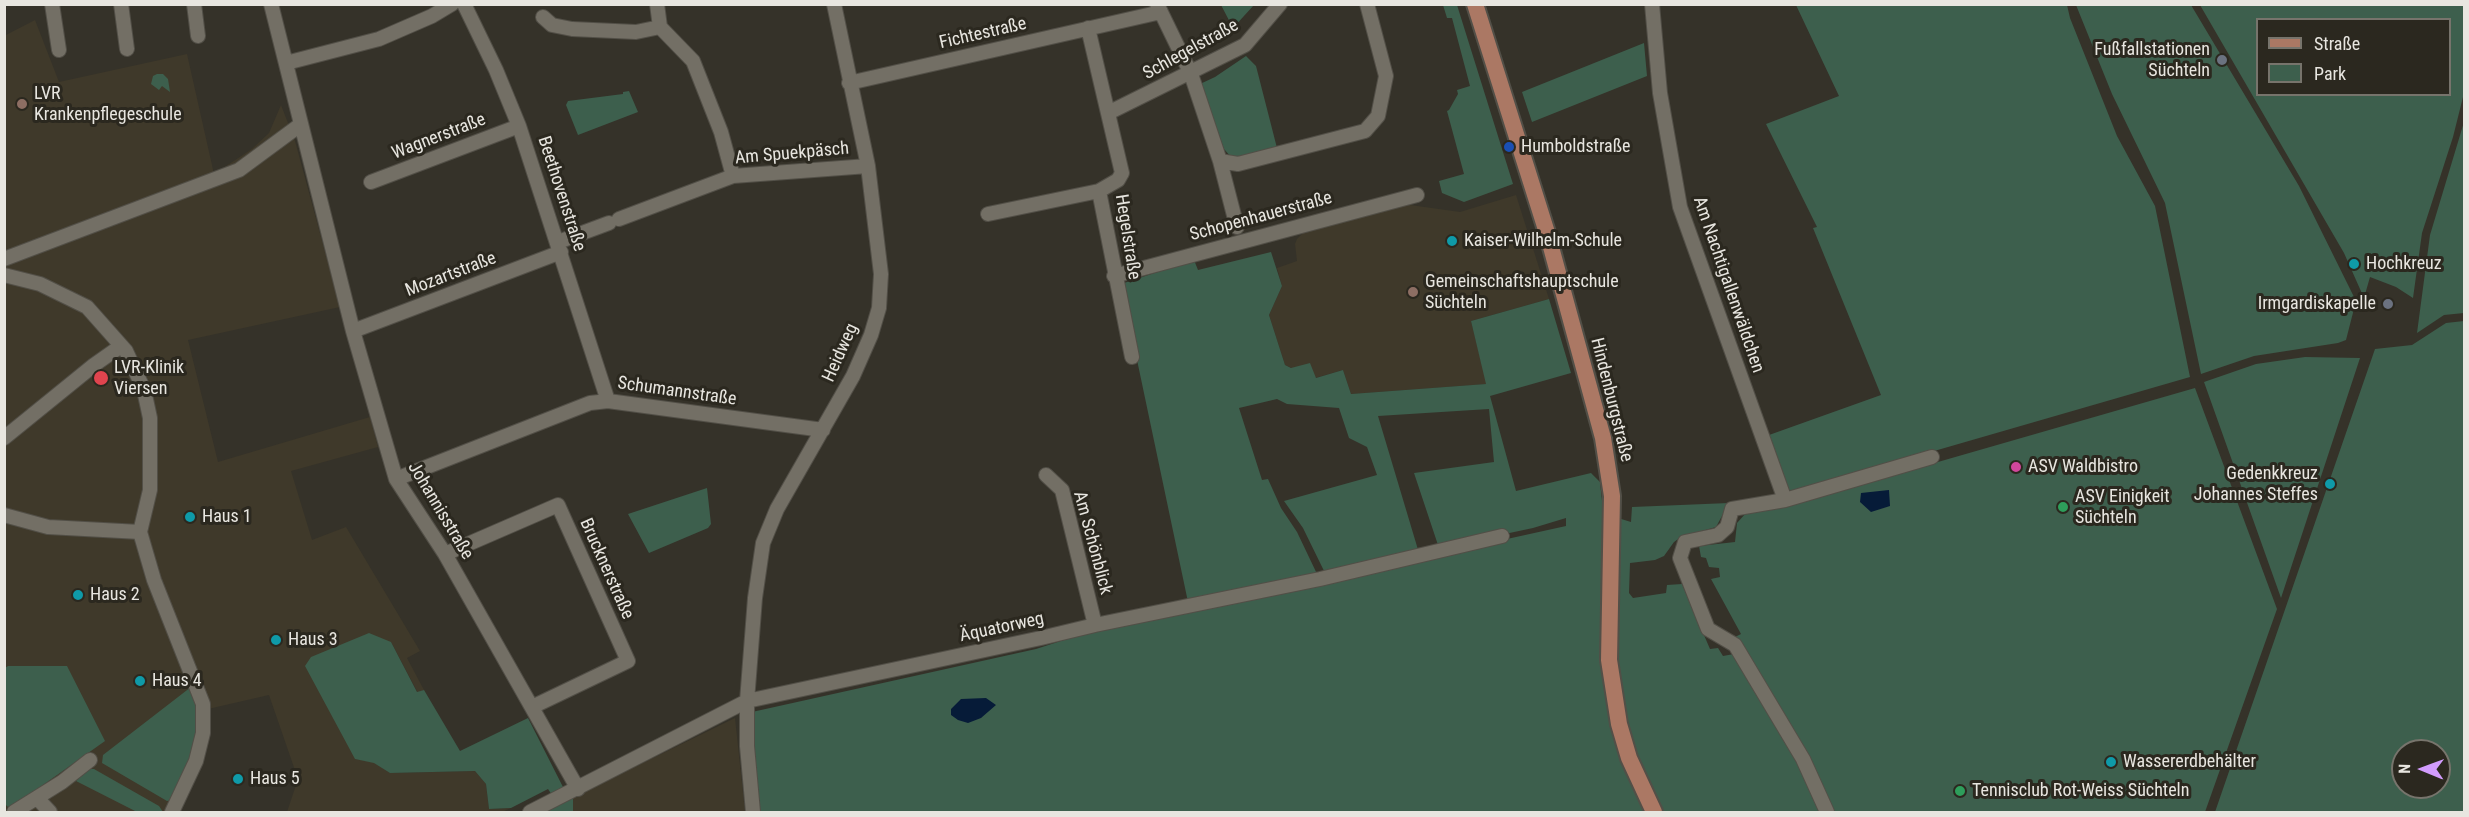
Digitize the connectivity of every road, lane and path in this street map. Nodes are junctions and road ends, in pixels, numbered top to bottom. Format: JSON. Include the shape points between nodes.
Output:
{"nodes":[{"id":1,"x":52,"y":4,"type":"edge"},
{"id":2,"x":121,"y":4,"type":"edge"},
{"id":3,"x":194,"y":4,"type":"edge"},
{"id":4,"x":271,"y":4,"type":"edge"},
{"id":5,"x":452,"y":4,"type":"edge"},
{"id":6,"x":464,"y":4,"type":"edge"},
{"id":7,"x":657,"y":4,"type":"edge"},
{"id":8,"x":834,"y":4,"type":"edge"},
{"id":9,"x":1280,"y":4,"type":"edge"},
{"id":10,"x":1367,"y":4,"type":"edge"},
{"id":11,"x":1475,"y":4,"type":"edge"},
{"id":12,"x":1652,"y":4,"type":"edge"},
{"id":13,"x":1159,"y":8,"type":"edge"},
{"id":14,"x":543,"y":17,"type":"dead end"},
{"id":15,"x":660,"y":27,"type":"junction"},
{"id":16,"x":1088,"y":28,"type":"junction"},
{"id":17,"x":198,"y":36,"type":"dead end"},
{"id":18,"x":127,"y":49,"type":"dead end"},
{"id":19,"x":59,"y":50,"type":"dead end"},
{"id":20,"x":286,"y":63,"type":"junction"},
{"id":21,"x":1191,"y":74,"type":"junction"},
{"id":22,"x":849,"y":83,"type":"junction"},
{"id":23,"x":1108,"y":113,"type":"junction"},
{"id":24,"x":300,"y":125,"type":"junction"},
{"id":25,"x":519,"y":126,"type":"junction"},
{"id":26,"x":1220,"y":161,"type":"junction"},
{"id":27,"x":868,"y":166,"type":"junction"},
{"id":28,"x":733,"y":177,"type":"junction"},
{"id":29,"x":371,"y":182,"type":"dead end"},
{"id":30,"x":1099,"y":191,"type":"junction"},
{"id":31,"x":1417,"y":195,"type":"dead end"},
{"id":32,"x":988,"y":214,"type":"dead end"},
{"id":33,"x":1238,"y":227,"type":"dead end"},
{"id":34,"x":560,"y":247,"type":"junction"},
{"id":35,"x":4,"y":259,"type":"edge"},
{"id":36,"x":4,"y":275,"type":"edge"},
{"id":37,"x":1114,"y":276,"type":"junction"},
{"id":38,"x":353,"y":331,"type":"junction"},
{"id":39,"x":121,"y":346,"type":"junction"},
{"id":40,"x":1131,"y":357,"type":"dead end"},
{"id":41,"x":608,"y":401,"type":"junction"},
{"id":42,"x":823,"y":430,"type":"junction"},
{"id":43,"x":4,"y":438,"type":"edge"},
{"id":44,"x":1932,"y":457,"type":"dead end"},
{"id":45,"x":1046,"y":475,"type":"dead end"},
{"id":46,"x":396,"y":479,"type":"junction"},
{"id":47,"x":1785,"y":500,"type":"junction"},
{"id":48,"x":4,"y":515,"type":"edge"},
{"id":49,"x":140,"y":532,"type":"junction"},
{"id":50,"x":1502,"y":537,"type":"dead end"},
{"id":51,"x":445,"y":554,"type":"junction"},
{"id":52,"x":1095,"y":625,"type":"junction"},
{"id":53,"x":747,"y":701,"type":"junction"},
{"id":54,"x":532,"y":708,"type":"junction"},
{"id":55,"x":90,"y":760,"type":"dead end"},
{"id":56,"x":578,"y":789,"type":"junction"},
{"id":57,"x":37,"y":798,"type":"junction"},
{"id":58,"x":172,"y":812,"type":"edge"},
{"id":59,"x":14,"y":813,"type":"edge"},
{"id":60,"x":50,"y":813,"type":"edge"},
{"id":61,"x":530,"y":813,"type":"edge"},
{"id":62,"x":753,"y":813,"type":"edge"},
{"id":63,"x":1654,"y":813,"type":"edge"},
{"id":64,"x":1827,"y":813,"type":"edge"}],
"edges":[{"from":1,"to":19,"type":"street"},
{"from":2,"to":18,"type":"street"},
{"from":3,"to":17,"type":"street"},
{"from":4,"to":20,"type":"street","name":"Johannisstraße"},
{"from":5,"to":20,"type":"street","via":[[378,39]]},
{"from":6,"to":25,"type":"street","name":"Beethovenstraße"},
{"from":7,"to":15,"type":"street"},
{"from":8,"to":22,"type":"street","name":"Heidweg"},
{"from":9,"to":21,"type":"street","name":"Schlegelstraße","via":[[1245,45]]},
{"from":10,"to":26,"type":"street","via":[[1386,76],[1378,116],[1365,132],[1238,164]]},
{"from":11,"to":63,"type":"main road","name":"Hindenburgstraße","via":[[1548,236],[1603,438],[1612,496],[1609,660],[1619,724],[1629,758]]},
{"from":12,"to":47,"type":"street","name":"Am Nachtigallenwäldchen","via":[[1660,93],[1680,207]]},
{"from":13,"to":16,"type":"street","name":"Fichtestraße"},
{"from":13,"to":21,"type":"street"},
{"from":14,"to":15,"type":"street","via":[[552,25],[572,29],[636,32]]},
{"from":15,"to":28,"type":"street","via":[[693,61],[721,132]]},
{"from":16,"to":22,"type":"street","name":"Fichtestraße"},
{"from":16,"to":23,"type":"street","name":"Hegelstraße"},
{"from":20,"to":24,"type":"street","name":"Johannisstraße"},
{"from":21,"to":23,"type":"street","name":"Schlegelstraße"},
{"from":21,"to":26,"type":"street"},
{"from":22,"to":27,"type":"street","name":"Heidweg"},
{"from":23,"to":30,"type":"street","name":"Hegelstraße","via":[[1122,173],[1118,180]]},
{"from":24,"to":35,"type":"street","via":[[239,170]]},
{"from":24,"to":38,"type":"street","name":"Johannisstraße"},
{"from":25,"to":29,"type":"street","name":"Wagnerstraße"},
{"from":25,"to":34,"type":"street","name":"Beethovenstraße"},
{"from":26,"to":33,"type":"street"},
{"from":27,"to":28,"type":"street","name":"Am Spuekpäsch"},
{"from":27,"to":42,"type":"street","name":"Heidweg","via":[[881,274],[879,308],[853,376]]},
{"from":28,"to":34,"type":"street","name":"Am Spuekpäsch","via":[[614,221]]},
{"from":30,"to":32,"type":"street"},
{"from":30,"to":37,"type":"street","name":"Hegelstraße"},
{"from":31,"to":37,"type":"street","name":"Schopenhauerstraße"},
{"from":34,"to":38,"type":"street","name":"Mozartstraße"},
{"from":34,"to":41,"type":"street","name":"Beethovenstraße"},
{"from":36,"to":39,"type":"street","via":[[40,284],[87,307]]},
{"from":37,"to":40,"type":"street","name":"Hegelstraße"},
{"from":38,"to":46,"type":"street","name":"Johannisstraße"},
{"from":39,"to":43,"type":"street"},
{"from":39,"to":49,"type":"street","via":[[144,390],[150,418],[150,490]]},
{"from":41,"to":42,"type":"street","name":"Schumannstraße"},
{"from":41,"to":46,"type":"street","name":"Schumannstraße","via":[[590,403]]},
{"from":42,"to":53,"type":"street","name":"Heidweg","via":[[777,509],[763,543]]},
{"from":44,"to":47,"type":"street"},
{"from":45,"to":52,"type":"street","name":"Am Schönblick","via":[[1062,490]]},
{"from":46,"to":51,"type":"street","name":"Johannisstraße"},
{"from":47,"to":64,"type":"street","via":[[1732,509],[1727,527],[1718,535],[1685,542],[1680,558],[1708,629],[1735,645],[1803,759]]},
{"from":48,"to":49,"type":"street","via":[[48,527]]},
{"from":49,"to":58,"type":"street","via":[[154,580],[203,704],[203,733],[196,761]]},
{"from":50,"to":52,"type":"street","name":"Äquatorweg"},
{"from":51,"to":54,"type":"street","name":"Johannisstraße"},
{"from":51,"to":54,"type":"street","name":"Brucknerstraße","via":[[558,506],[628,661]]},
{"from":52,"to":53,"type":"street","name":"Äquatorweg"},
{"from":53,"to":56,"type":"street","name":"Äquatorweg"},
{"from":53,"to":62,"type":"street","name":"Heidweg"},
{"from":54,"to":56,"type":"street","name":"Johannisstraße"},
{"from":55,"to":57,"type":"street"},
{"from":56,"to":61,"type":"street","name":"Äquatorweg"},
{"from":57,"to":59,"type":"street"},
{"from":57,"to":60,"type":"street"}]}
